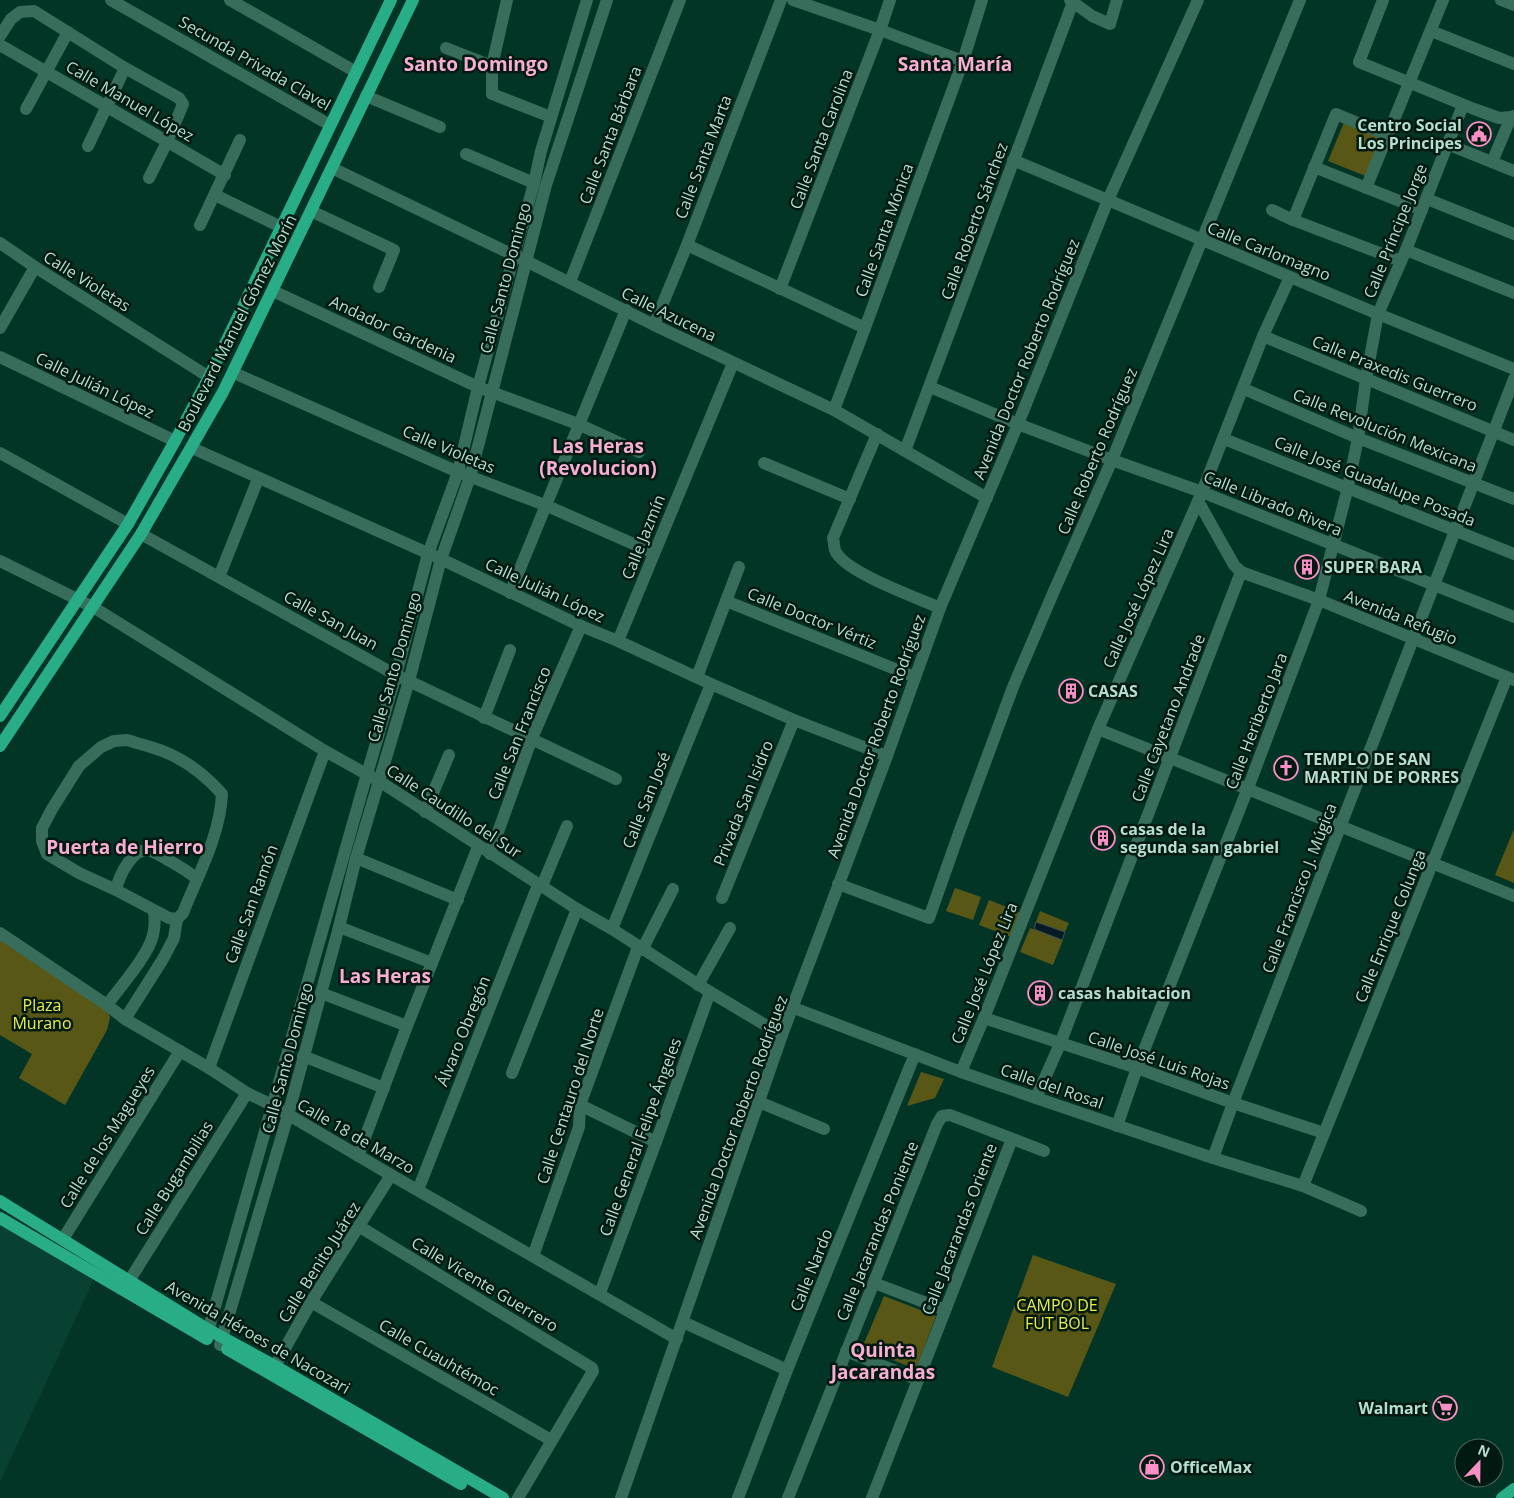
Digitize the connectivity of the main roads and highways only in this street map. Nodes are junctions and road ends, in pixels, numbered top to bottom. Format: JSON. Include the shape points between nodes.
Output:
{"nodes":[{"id":1,"x":391,"y":0,"type":"edge"},
{"id":2,"x":413,"y":0,"type":"edge"},
{"id":3,"x":342,"y":100,"type":"junction"},
{"id":4,"x":360,"y":109,"type":"junction"},
{"id":5,"x":0,"y":716,"type":"edge"},
{"id":6,"x":0,"y":746,"type":"edge"},
{"id":7,"x":0,"y":1201,"type":"edge"},
{"id":8,"x":0,"y":1218,"type":"edge"},
{"id":9,"x":208,"y":1334,"type":"junction"},
{"id":10,"x":221,"y":1342,"type":"junction"},
{"id":11,"x":1514,"y":1489,"type":"edge"},
{"id":12,"x":486,"y":1498,"type":"edge"},
{"id":13,"x":503,"y":1498,"type":"edge"},
{"id":14,"x":1502,"y":1498,"type":"edge"}],
"edges":[{"from":1,"to":3,"type":"main road","name":"Boulevard Manuel Gómez Morín"},
{"from":2,"to":4,"type":"main road","name":"Boulevard Manuel Gómez Morín"},
{"from":3,"to":4,"type":"main road"},
{"from":3,"to":5,"type":"main road","name":"Boulevard Manuel Gómez Morín","via":[[175,442],[128,524]]},
{"from":4,"to":6,"type":"main road","name":"Boulevard Manuel Gómez Morín","via":[[234,372],[192,448],[141,534]]},
{"from":7,"to":9,"type":"main road","name":"Avenida Héroes de Nacozari"},
{"from":8,"to":9,"type":"main road","name":"Avenida Héroes de Nacozari"},
{"from":9,"to":10,"type":"main road","name":"Avenida Héroes de Nacozari"},
{"from":10,"to":12,"type":"main road","name":"Avenida Héroes de Nacozari"},
{"from":10,"to":13,"type":"main road","name":"Avenida Héroes de Nacozari","via":[[275,1366]]},
{"from":11,"to":14,"type":"main road"}]}
